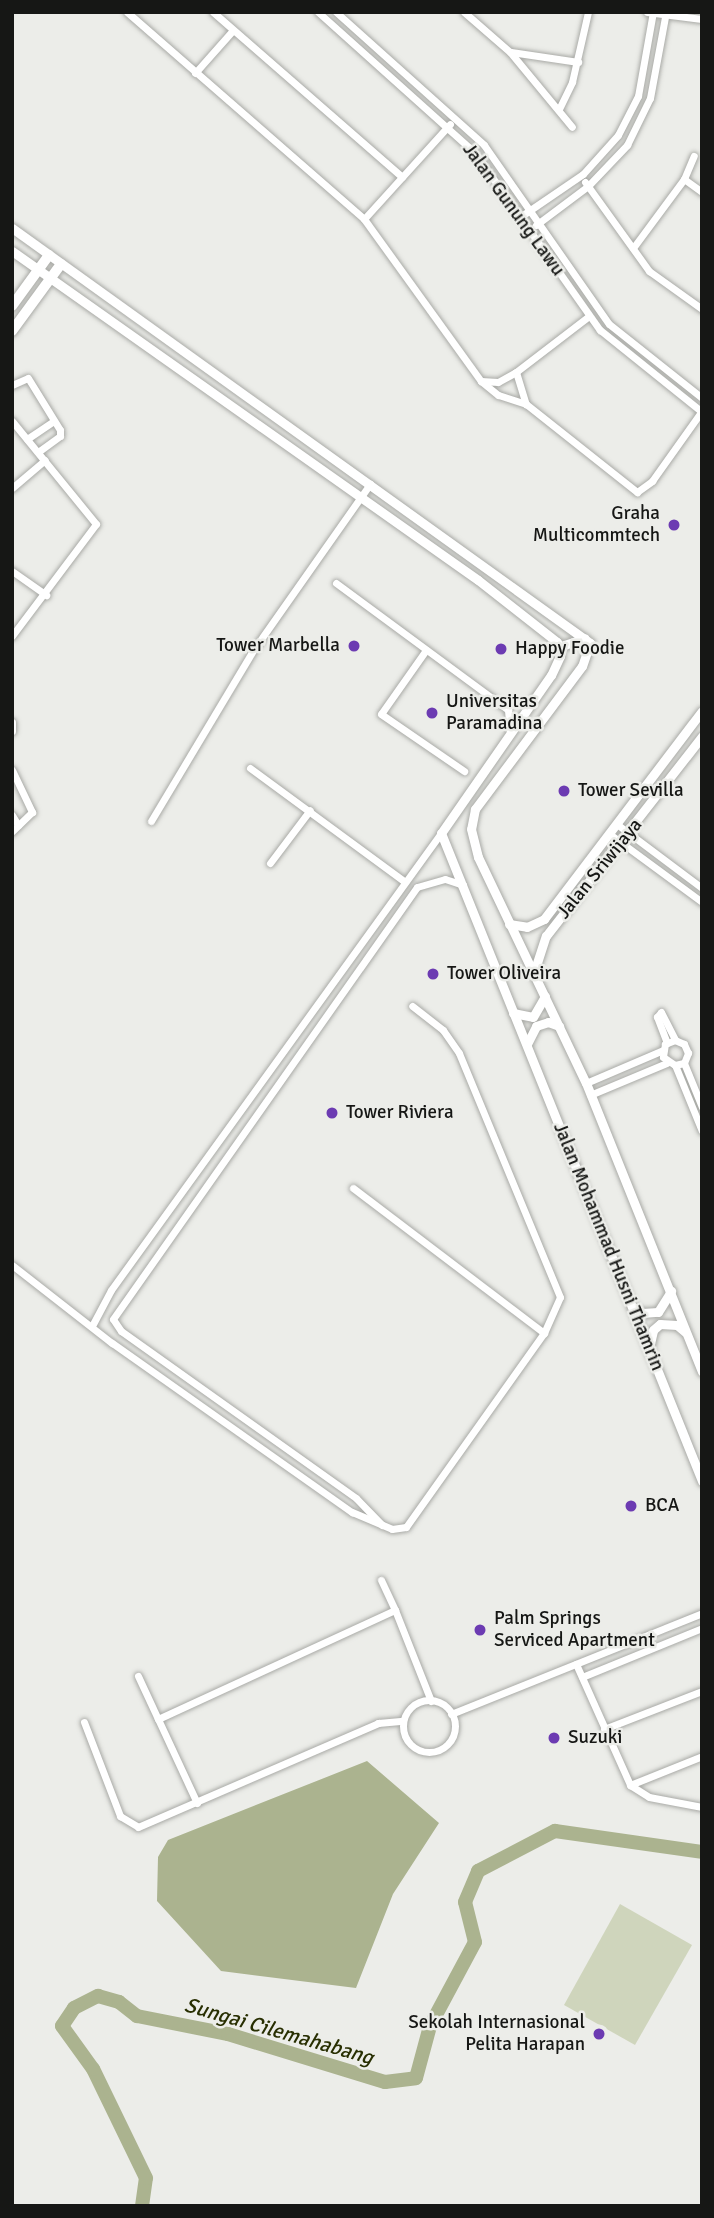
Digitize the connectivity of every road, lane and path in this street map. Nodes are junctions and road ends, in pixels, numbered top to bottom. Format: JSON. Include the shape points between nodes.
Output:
{"nodes":[{"id":1,"x":127,"y":12,"type":"edge"},
{"id":2,"x":213,"y":12,"type":"edge"},
{"id":3,"x":318,"y":12,"type":"edge"},
{"id":4,"x":336,"y":12,"type":"edge"},
{"id":5,"x":464,"y":12,"type":"edge"},
{"id":6,"x":588,"y":12,"type":"edge"},
{"id":7,"x":647,"y":12,"type":"edge"},
{"id":8,"x":652,"y":13,"type":"edge"},
{"id":9,"x":666,"y":14,"type":"edge"},
{"id":10,"x":702,"y":19,"type":"edge"},
{"id":11,"x":233,"y":30,"type":"junction"},
{"id":12,"x":510,"y":52,"type":"junction"},
{"id":13,"x":578,"y":62,"type":"junction"},
{"id":14,"x":195,"y":73,"type":"junction"},
{"id":15,"x":559,"y":108,"type":"junction"},
{"id":16,"x":456,"y":118,"type":"junction"},
{"id":17,"x":448,"y":127,"type":"junction"},
{"id":18,"x":572,"y":127,"type":"dead end"},
{"id":19,"x":623,"y":127,"type":"junction"},
{"id":20,"x":632,"y":134,"type":"junction"},
{"id":21,"x":694,"y":156,"type":"dead end"},
{"id":22,"x":580,"y":176,"type":"junction"},
{"id":23,"x":402,"y":177,"type":"junction"},
{"id":24,"x":684,"y":179,"type":"junction"},
{"id":25,"x":588,"y":186,"type":"junction"},
{"id":26,"x":702,"y":192,"type":"edge"},
{"id":27,"x":530,"y":210,"type":"junction"},
{"id":28,"x":520,"y":217,"type":"junction"},
{"id":29,"x":363,"y":219,"type":"junction"},
{"id":30,"x":539,"y":223,"type":"junction"},
{"id":31,"x":12,"y":228,"type":"edge"},
{"id":32,"x":529,"y":230,"type":"junction"},
{"id":33,"x":633,"y":248,"type":"junction"},
{"id":34,"x":12,"y":251,"type":"edge"},
{"id":35,"x":49,"y":255,"type":"junction"},
{"id":36,"x":61,"y":264,"type":"junction"},
{"id":37,"x":38,"y":270,"type":"junction"},
{"id":38,"x":50,"y":279,"type":"junction"},
{"id":39,"x":12,"y":306,"type":"edge"},
{"id":40,"x":702,"y":309,"type":"edge"},
{"id":41,"x":589,"y":316,"type":"junction"},
{"id":42,"x":12,"y":331,"type":"edge"},
{"id":43,"x":516,"y":372,"type":"junction"},
{"id":44,"x":481,"y":382,"type":"junction"},
{"id":45,"x":12,"y":385,"type":"edge"},
{"id":46,"x":702,"y":398,"type":"edge"},
{"id":47,"x":526,"y":404,"type":"junction"},
{"id":48,"x":701,"y":412,"type":"edge"},
{"id":49,"x":12,"y":421,"type":"edge"},
{"id":50,"x":54,"y":421,"type":"junction"},
{"id":51,"x":27,"y":439,"type":"junction"},
{"id":52,"x":38,"y":452,"type":"junction"},
{"id":53,"x":45,"y":460,"type":"junction"},
{"id":54,"x":370,"y":484,"type":"junction"},
{"id":55,"x":12,"y":488,"type":"edge"},
{"id":56,"x":360,"y":497,"type":"junction"},
{"id":57,"x":12,"y":571,"type":"edge"},
{"id":58,"x":336,"y":583,"type":"dead end"},
{"id":59,"x":46,"y":595,"type":"junction"},
{"id":60,"x":12,"y":636,"type":"edge"},
{"id":61,"x":585,"y":638,"type":"junction"},
{"id":62,"x":558,"y":647,"type":"junction"},
{"id":63,"x":426,"y":650,"type":"junction"},
{"id":64,"x":702,"y":711,"type":"edge"},
{"id":65,"x":12,"y":722,"type":"edge"},
{"id":66,"x":12,"y":730,"type":"edge"},
{"id":67,"x":510,"y":733,"type":"junction"},
{"id":68,"x":702,"y":736,"type":"edge"},
{"id":69,"x":250,"y":768,"type":"dead end"},
{"id":70,"x":464,"y":771,"type":"dead end"},
{"id":71,"x":13,"y":772,"type":"edge"},
{"id":72,"x":310,"y":810,"type":"junction"},
{"id":73,"x":12,"y":815,"type":"edge"},
{"id":74,"x":151,"y":821,"type":"dead end"},
{"id":75,"x":618,"y":825,"type":"junction"},
{"id":76,"x":15,"y":828,"type":"edge"},
{"id":77,"x":441,"y":833,"type":"junction"},
{"id":78,"x":611,"y":835,"type":"junction"},
{"id":79,"x":633,"y":836,"type":"junction"},
{"id":80,"x":626,"y":846,"type":"junction"},
{"id":81,"x":270,"y":863,"type":"dead end"},
{"id":82,"x":404,"y":881,"type":"junction"},
{"id":83,"x":463,"y":885,"type":"junction"},
{"id":84,"x":702,"y":888,"type":"edge"},
{"id":85,"x":702,"y":902,"type":"edge"},
{"id":86,"x":509,"y":924,"type":"junction"},
{"id":87,"x":533,"y":973,"type":"junction"},
{"id":88,"x":545,"y":995,"type":"junction"},
{"id":89,"x":412,"y":1006,"type":"dead end"},
{"id":90,"x":513,"y":1013,"type":"junction"},
{"id":91,"x":559,"y":1026,"type":"junction"},
{"id":92,"x":527,"y":1044,"type":"junction"},
{"id":93,"x":668,"y":1044,"type":"junction"},
{"id":94,"x":675,"y":1063,"type":"junction"},
{"id":95,"x":586,"y":1083,"type":"junction"},
{"id":96,"x":590,"y":1094,"type":"junction"},
{"id":97,"x":247,"y":1100,"type":"junction"},
{"id":98,"x":702,"y":1107,"type":"edge"},
{"id":99,"x":261,"y":1111,"type":"junction"},
{"id":100,"x":702,"y":1130,"type":"edge"},
{"id":101,"x":353,"y":1188,"type":"dead end"},
{"id":102,"x":12,"y":1265,"type":"edge"},
{"id":103,"x":671,"y":1291,"type":"junction"},
{"id":104,"x":633,"y":1307,"type":"junction"},
{"id":105,"x":93,"y":1324,"type":"junction"},
{"id":106,"x":544,"y":1333,"type":"junction"},
{"id":107,"x":687,"y":1334,"type":"junction"},
{"id":108,"x":649,"y":1350,"type":"junction"},
{"id":109,"x":702,"y":1372,"type":"edge"},
{"id":110,"x":702,"y":1481,"type":"edge"},
{"id":111,"x":382,"y":1525,"type":"junction"},
{"id":112,"x":381,"y":1580,"type":"dead end"},
{"id":113,"x":395,"y":1609,"type":"junction"},
{"id":114,"x":702,"y":1613,"type":"edge"},
{"id":115,"x":702,"y":1628,"type":"edge"},
{"id":116,"x":576,"y":1664,"type":"junction"},
{"id":117,"x":138,"y":1676,"type":"dead end"},
{"id":118,"x":582,"y":1676,"type":"junction"},
{"id":119,"x":702,"y":1690,"type":"edge"},
{"id":120,"x":431,"y":1700,"type":"junction"},
{"id":121,"x":452,"y":1714,"type":"junction"},
{"id":122,"x":158,"y":1719,"type":"junction"},
{"id":123,"x":403,"y":1721,"type":"junction"},
{"id":124,"x":84,"y":1722,"type":"dead end"},
{"id":125,"x":604,"y":1729,"type":"junction"},
{"id":126,"x":702,"y":1756,"type":"edge"},
{"id":127,"x":630,"y":1786,"type":"junction"},
{"id":128,"x":197,"y":1802,"type":"junction"},
{"id":129,"x":702,"y":1807,"type":"edge"}],
"edges":[{"from":1,"to":14,"type":"street"},
{"from":2,"to":11,"type":"street"},
{"from":3,"to":17,"type":"street","name":"Jalan Gunung Lawu"},
{"from":4,"to":16,"type":"street","name":"Jalan Gunung Lawu"},
{"from":5,"to":12,"type":"street"},
{"from":6,"to":13,"type":"street"},
{"from":7,"to":8,"type":"street"},
{"from":8,"to":9,"type":"street"},
{"from":8,"to":19,"type":"street","via":[[638,96]]},
{"from":9,"to":10,"type":"street"},
{"from":9,"to":20,"type":"street","via":[[650,98]]},
{"from":11,"to":14,"type":"street"},
{"from":11,"to":23,"type":"street"},
{"from":12,"to":13,"type":"street"},
{"from":12,"to":15,"type":"street"},
{"from":13,"to":15,"type":"street"},
{"from":14,"to":29,"type":"street"},
{"from":15,"to":18,"type":"street"},
{"from":16,"to":17,"type":"street"},
{"from":16,"to":27,"type":"street","name":"Jalan Gunung Lawu","via":[[484,145]]},
{"from":17,"to":23,"type":"street"},
{"from":17,"to":28,"type":"street","name":"Jalan Gunung Lawu","via":[[475,153]]},
{"from":19,"to":20,"type":"street"},
{"from":19,"to":22,"type":"street"},
{"from":20,"to":25,"type":"street","via":[[614,161]]},
{"from":21,"to":24,"type":"street"},
{"from":22,"to":25,"type":"street"},
{"from":22,"to":27,"type":"street"},
{"from":23,"to":29,"type":"street"},
{"from":24,"to":26,"type":"street"},
{"from":24,"to":33,"type":"street"},
{"from":25,"to":30,"type":"street"},
{"from":25,"to":33,"type":"street"},
{"from":27,"to":28,"type":"street"},
{"from":27,"to":30,"type":"street","name":"Jalan Gunung Lawu"},
{"from":28,"to":32,"type":"street","name":"Jalan Gunung Lawu"},
{"from":29,"to":44,"type":"street"},
{"from":30,"to":32,"type":"street"},
{"from":30,"to":46,"type":"street","name":"Jalan Gunung Lawu","via":[[609,324]]},
{"from":31,"to":35,"type":"street"},
{"from":32,"to":41,"type":"street","name":"Jalan Gunung Lawu"},
{"from":33,"to":40,"type":"street","via":[[649,271]]},
{"from":34,"to":37,"type":"street"},
{"from":35,"to":36,"type":"street"},
{"from":35,"to":37,"type":"main road"},
{"from":36,"to":38,"type":"main road"},
{"from":36,"to":54,"type":"street"},
{"from":37,"to":38,"type":"street"},
{"from":37,"to":39,"type":"main road"},
{"from":38,"to":42,"type":"main road"},
{"from":38,"to":56,"type":"street"},
{"from":41,"to":43,"type":"street"},
{"from":41,"to":48,"type":"street","name":"Jalan Gunung Lawu","via":[[616,346]]},
{"from":43,"to":44,"type":"street","via":[[498,382]]},
{"from":43,"to":47,"type":"street"},
{"from":44,"to":47,"type":"street","via":[[498,395]]},
{"from":45,"to":50,"type":"street","via":[[28,378]]},
{"from":47,"to":48,"type":"street","via":[[637,492],[652,481]]},
{"from":49,"to":51,"type":"street"},
{"from":50,"to":51,"type":"street"},
{"from":50,"to":52,"type":"street","via":[[60,436]]},
{"from":51,"to":52,"type":"street"},
{"from":52,"to":53,"type":"street"},
{"from":53,"to":55,"type":"street"},
{"from":53,"to":59,"type":"street","via":[[96,524]]},
{"from":54,"to":56,"type":"street"},
{"from":54,"to":61,"type":"street"},
{"from":56,"to":62,"type":"street","via":[[542,626]]},
{"from":56,"to":74,"type":"street","via":[[254,649]]},
{"from":57,"to":59,"type":"street"},
{"from":58,"to":63,"type":"street"},
{"from":59,"to":60,"type":"street"},
{"from":61,"to":62,"type":"street"},
{"from":61,"to":86,"type":"street","via":[[591,646],[587,659],[475,809],[471,830],[478,857]]},
{"from":62,"to":67,"type":"street","via":[[560,656],[551,675]]},
{"from":63,"to":67,"type":"street","via":[[508,710]]},
{"from":63,"to":70,"type":"street","via":[[381,714]]},
{"from":64,"to":75,"type":"street","name":"Jalan Sriwijaya"},
{"from":65,"to":66,"type":"street"},
{"from":67,"to":77,"type":"street"},
{"from":68,"to":79,"type":"street","name":"Jalan Sriwijaya"},
{"from":69,"to":72,"type":"street"},
{"from":71,"to":76,"type":"street","via":[[32,809],[30,817]]},
{"from":72,"to":81,"type":"street"},
{"from":72,"to":82,"type":"street"},
{"from":73,"to":76,"type":"street"},
{"from":75,"to":78,"type":"street","name":"Jalan Sriwijaya"},
{"from":75,"to":79,"type":"street"},
{"from":77,"to":82,"type":"street"},
{"from":77,"to":83,"type":"street","name":"Jalan Mohammad Husni Thamrin"},
{"from":78,"to":80,"type":"street"},
{"from":78,"to":86,"type":"street","name":"Jalan Sriwijaya","via":[[544,919],[527,927]]},
{"from":79,"to":80,"type":"street","name":"Jalan Sriwijaya"},
{"from":79,"to":84,"type":"street"},
{"from":80,"to":85,"type":"street"},
{"from":80,"to":87,"type":"street","name":"Jalan Sriwijaya","via":[[546,936]]},
{"from":82,"to":97,"type":"street"},
{"from":83,"to":90,"type":"street","name":"Jalan Mohammad Husni Thamrin"},
{"from":83,"to":99,"type":"street","via":[[445,879],[417,887]]},
{"from":86,"to":87,"type":"street"},
{"from":87,"to":88,"type":"street"},
{"from":88,"to":90,"type":"street","via":[[533,1017]]},
{"from":88,"to":91,"type":"street"},
{"from":89,"to":106,"type":"street","via":[[443,1030],[459,1054],[556,1282],[559,1307]]},
{"from":90,"to":92,"type":"street","name":"Jalan Mohammad Husni Thamrin"},
{"from":91,"to":92,"type":"street","via":[[548,1022],[536,1026]]},
{"from":91,"to":95,"type":"street"},
{"from":92,"to":104,"type":"street","name":"Jalan Mohammad Husni Thamrin"},
{"from":93,"to":94,"type":"street"},
{"from":93,"to":94,"type":"street","via":[[688,1049]]},
{"from":93,"to":95,"type":"street"},
{"from":94,"to":96,"type":"street"},
{"from":94,"to":98,"type":"street"},
{"from":94,"to":100,"type":"street"},
{"from":95,"to":96,"type":"street"},
{"from":96,"to":103,"type":"street"},
{"from":97,"to":99,"type":"street"},
{"from":97,"to":105,"type":"street","via":[[111,1290]]},
{"from":99,"to":111,"type":"street","via":[[113,1321],[356,1498]]},
{"from":101,"to":106,"type":"street"},
{"from":102,"to":105,"type":"street"},
{"from":103,"to":104,"type":"street","via":[[658,1312],[642,1313]]},
{"from":103,"to":107,"type":"street"},
{"from":104,"to":108,"type":"street","name":"Jalan Mohammad Husni Thamrin"},
{"from":105,"to":111,"type":"street","via":[[112,1343],[352,1512]]},
{"from":106,"to":111,"type":"street","via":[[412,1522],[399,1529]]},
{"from":107,"to":108,"type":"street","via":[[677,1325],[660,1325],[653,1330]]},
{"from":107,"to":109,"type":"street"},
{"from":108,"to":110,"type":"street","name":"Jalan Mohammad Husni Thamrin"},
{"from":112,"to":113,"type":"street"},
{"from":113,"to":120,"type":"street"},
{"from":113,"to":122,"type":"street"},
{"from":114,"to":116,"type":"street"},
{"from":115,"to":118,"type":"street"},
{"from":116,"to":118,"type":"street"},
{"from":116,"to":121,"type":"street"},
{"from":117,"to":122,"type":"street"},
{"from":118,"to":125,"type":"street"},
{"from":119,"to":125,"type":"street"},
{"from":120,"to":121,"type":"street"},
{"from":120,"to":123,"type":"street","via":[[410,1708]]},
{"from":121,"to":123,"type":"street","via":[[451,1740],[428,1752],[411,1746]]},
{"from":122,"to":128,"type":"street"},
{"from":123,"to":128,"type":"street","via":[[378,1723]]},
{"from":124,"to":128,"type":"street","via":[[124,1820],[142,1827]]},
{"from":125,"to":127,"type":"street"},
{"from":126,"to":127,"type":"street"},
{"from":127,"to":129,"type":"street","via":[[649,1797]]}]}
